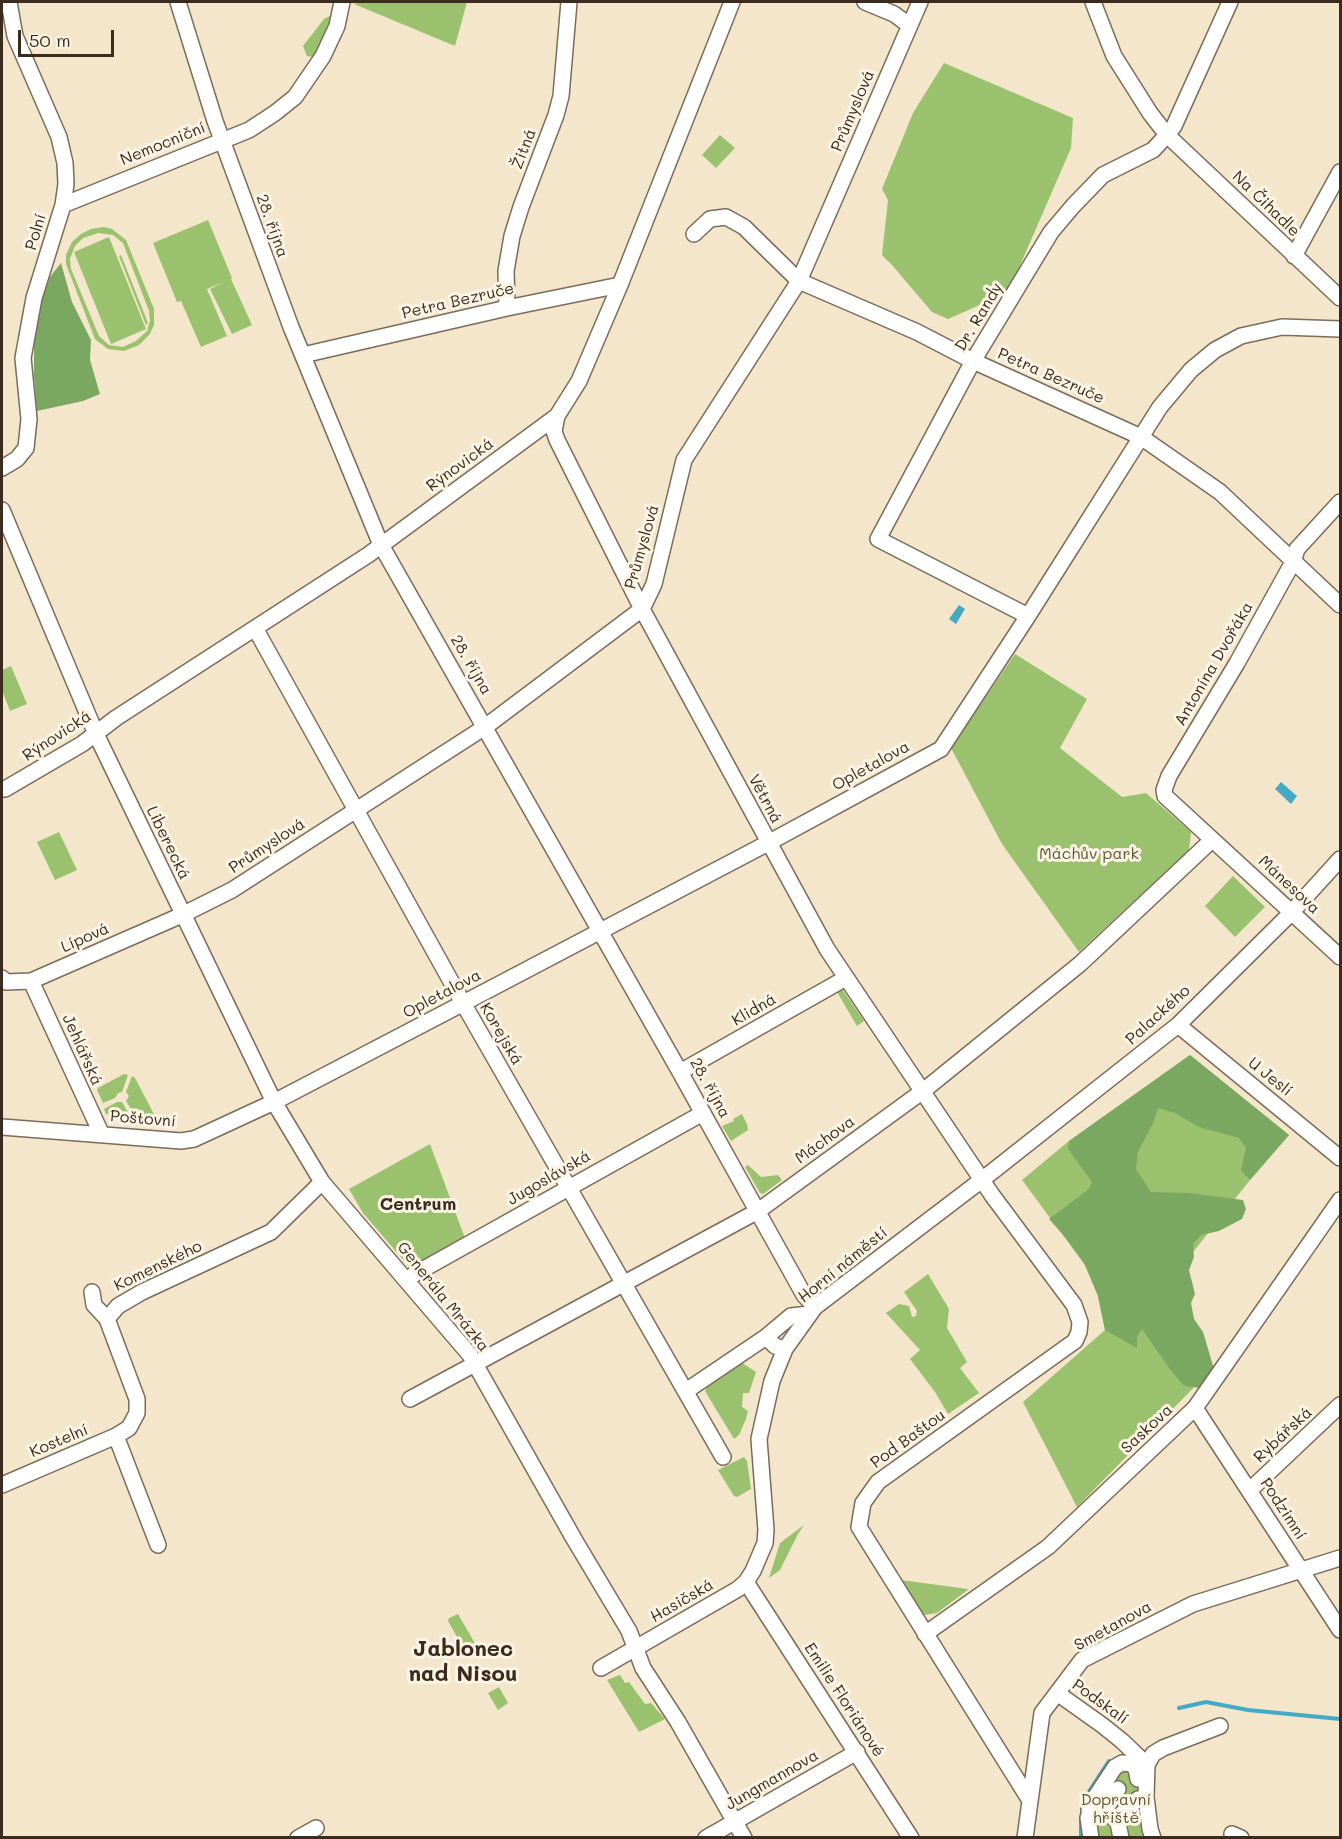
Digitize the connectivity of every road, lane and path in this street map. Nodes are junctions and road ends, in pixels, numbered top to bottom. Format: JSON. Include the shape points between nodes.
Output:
{"nodes":[{"id":1,"x":9,"y":2,"type":"edge"},
{"id":2,"x":178,"y":2,"type":"edge"},
{"id":3,"x":342,"y":2,"type":"edge"},
{"id":4,"x":569,"y":2,"type":"edge"},
{"id":5,"x":732,"y":2,"type":"edge"},
{"id":6,"x":865,"y":2,"type":"edge"},
{"id":7,"x":920,"y":2,"type":"edge"},
{"id":8,"x":1093,"y":2,"type":"edge"},
{"id":9,"x":1230,"y":2,"type":"edge"},
{"id":10,"x":909,"y":25,"type":"junction"},
{"id":11,"x":293,"y":99,"type":"junction"},
{"id":12,"x":249,"y":130,"type":"junction"},
{"id":13,"x":1167,"y":135,"type":"junction"},
{"id":14,"x":222,"y":140,"type":"junction"},
{"id":15,"x":1341,"y":172,"type":"edge"},
{"id":16,"x":63,"y":205,"type":"junction"},
{"id":17,"x":694,"y":234,"type":"dead end"},
{"id":18,"x":1294,"y":256,"type":"junction"},
{"id":19,"x":799,"y":281,"type":"junction"},
{"id":20,"x":620,"y":285,"type":"junction"},
{"id":21,"x":1341,"y":298,"type":"edge"},
{"id":22,"x":507,"y":308,"type":"junction"},
{"id":23,"x":1341,"y":329,"type":"edge"},
{"id":24,"x":303,"y":355,"type":"junction"},
{"id":25,"x":974,"y":361,"type":"junction"},
{"id":26,"x":557,"y":416,"type":"junction"},
{"id":27,"x":1141,"y":437,"type":"junction"},
{"id":28,"x":2,"y":468,"type":"edge"},
{"id":29,"x":1341,"y":502,"type":"edge"},
{"id":30,"x":2,"y":510,"type":"edge"},
{"id":31,"x":381,"y":546,"type":"junction"},
{"id":32,"x":1293,"y":562,"type":"junction"},
{"id":33,"x":1341,"y":606,"type":"edge"},
{"id":34,"x":642,"y":609,"type":"junction"},
{"id":35,"x":1028,"y":616,"type":"junction"},
{"id":36,"x":255,"y":628,"type":"junction"},
{"id":37,"x":485,"y":726,"type":"junction"},
{"id":38,"x":96,"y":734,"type":"junction"},
{"id":39,"x":5,"y":789,"type":"dead end"},
{"id":40,"x":357,"y":810,"type":"junction"},
{"id":41,"x":1212,"y":840,"type":"junction"},
{"id":42,"x":768,"y":843,"type":"junction"},
{"id":43,"x":1341,"y":859,"type":"edge"},
{"id":44,"x":1291,"y":913,"type":"junction"},
{"id":45,"x":182,"y":915,"type":"junction"},
{"id":46,"x":600,"y":932,"type":"junction"},
{"id":47,"x":1341,"y":957,"type":"edge"},
{"id":48,"x":2,"y":978,"type":"edge"},
{"id":49,"x":846,"y":978,"type":"junction"},
{"id":50,"x":31,"y":981,"type":"junction"},
{"id":51,"x":463,"y":1003,"type":"junction"},
{"id":52,"x":1178,"y":1025,"type":"junction"},
{"id":53,"x":680,"y":1072,"type":"junction"},
{"id":54,"x":923,"y":1091,"type":"junction"},
{"id":55,"x":274,"y":1102,"type":"junction"},
{"id":56,"x":703,"y":1113,"type":"junction"},
{"id":57,"x":2,"y":1126,"type":"edge"},
{"id":58,"x":101,"y":1133,"type":"junction"},
{"id":59,"x":1341,"y":1158,"type":"edge"},
{"id":60,"x":983,"y":1179,"type":"junction"},
{"id":61,"x":322,"y":1182,"type":"junction"},
{"id":62,"x":568,"y":1188,"type":"junction"},
{"id":63,"x":1341,"y":1200,"type":"edge"},
{"id":64,"x":758,"y":1211,"type":"junction"},
{"id":65,"x":413,"y":1275,"type":"dead end"},
{"id":66,"x":625,"y":1283,"type":"junction"},
{"id":67,"x":92,"y":1292,"type":"dead end"},
{"id":68,"x":812,"y":1311,"type":"junction"},
{"id":69,"x":106,"y":1319,"type":"junction"},
{"id":70,"x":766,"y":1337,"type":"junction"},
{"id":71,"x":785,"y":1349,"type":"junction"},
{"id":72,"x":475,"y":1364,"type":"junction"},
{"id":73,"x":686,"y":1391,"type":"junction"},
{"id":74,"x":410,"y":1399,"type":"dead end"},
{"id":75,"x":1341,"y":1406,"type":"edge"},
{"id":76,"x":1195,"y":1408,"type":"junction"},
{"id":77,"x":123,"y":1432,"type":"junction"},
{"id":78,"x":723,"y":1457,"type":"dead end"},
{"id":79,"x":2,"y":1485,"type":"edge"},
{"id":80,"x":1250,"y":1490,"type":"junction"},
{"id":81,"x":158,"y":1545,"type":"dead end"},
{"id":82,"x":1341,"y":1558,"type":"edge"},
{"id":83,"x":1301,"y":1571,"type":"junction"},
{"id":84,"x":746,"y":1582,"type":"junction"},
{"id":85,"x":1341,"y":1630,"type":"edge"},
{"id":86,"x":924,"y":1634,"type":"junction"},
{"id":87,"x":636,"y":1648,"type":"junction"},
{"id":88,"x":601,"y":1668,"type":"dead end"},
{"id":89,"x":1057,"y":1693,"type":"junction"},
{"id":90,"x":1220,"y":1726,"type":"dead end"},
{"id":91,"x":856,"y":1752,"type":"junction"},
{"id":92,"x":1147,"y":1765,"type":"junction"},
{"id":93,"x":1109,"y":1775,"type":"junction"},
{"id":94,"x":1118,"y":1789,"type":"junction"},
{"id":95,"x":1137,"y":1794,"type":"junction"},
{"id":96,"x":1029,"y":1799,"type":"junction"},
{"id":97,"x":1103,"y":1814,"type":"junction"},
{"id":98,"x":735,"y":1822,"type":"junction"},
{"id":99,"x":316,"y":1828,"type":"dead end"},
{"id":100,"x":298,"y":1838,"type":"edge"},
{"id":101,"x":706,"y":1838,"type":"edge"},
{"id":102,"x":744,"y":1838,"type":"edge"},
{"id":103,"x":911,"y":1838,"type":"edge"},
{"id":104,"x":1025,"y":1838,"type":"edge"},
{"id":105,"x":1091,"y":1838,"type":"edge"},
{"id":106,"x":1121,"y":1838,"type":"edge"},
{"id":107,"x":1142,"y":1838,"type":"edge"},
{"id":108,"x":1153,"y":1838,"type":"edge"}],
"edges":[{"from":1,"to":16,"type":"street","name":"Polní","via":[[15,36],[59,137],[65,163]]},
{"from":2,"to":14,"type":"street","name":"28. října"},
{"from":3,"to":11,"type":"street","via":[[324,56]]},
{"from":4,"to":22,"type":"street","name":"Žitná","via":[[561,96],[513,236],[506,271]]},
{"from":5,"to":20,"type":"street","name":"Rýnovická"},
{"from":6,"to":10,"type":"street"},
{"from":7,"to":10,"type":"street","name":"Průmyslová"},
{"from":8,"to":13,"type":"street","name":"Na Čihadle","via":[[1114,56]]},
{"from":9,"to":13,"type":"street","name":"Dr. Randy"},
{"from":10,"to":19,"type":"street","name":"Průmyslová"},
{"from":11,"to":12,"type":"street","name":"Nemocniční"},
{"from":11,"to":12,"type":"street","via":[[284,99],[252,123]]},
{"from":12,"to":14,"type":"street","name":"Nemocniční"},
{"from":13,"to":18,"type":"street","name":"Na Čihadle"},
{"from":13,"to":25,"type":"street","name":"Dr. Randy","via":[[1153,150],[1103,175],[1073,206],[1051,232]]},
{"from":14,"to":16,"type":"street","name":"Nemocniční"},
{"from":14,"to":24,"type":"street","name":"28. října"},
{"from":15,"to":18,"type":"street"},
{"from":16,"to":28,"type":"street","name":"Polní","via":[[34,298],[23,358],[26,448]]},
{"from":17,"to":19,"type":"street","name":"Petra Bezruče","via":[[710,219],[726,217],[744,227]]},
{"from":18,"to":21,"type":"street","name":"Na Čihadle"},
{"from":19,"to":25,"type":"street","name":"Petra Bezruče"},
{"from":19,"to":34,"type":"street","name":"Průmyslová","via":[[749,352],[684,460],[654,584]]},
{"from":20,"to":22,"type":"street","name":"Petra Bezruče"},
{"from":20,"to":26,"type":"street","name":"Rýnovická","via":[[579,381]]},
{"from":22,"to":24,"type":"street","name":"Petra Bezruče"},
{"from":23,"to":27,"type":"street","name":"Opletalova","via":[[1282,327],[1241,336],[1215,350],[1191,370]]},
{"from":24,"to":31,"type":"street","name":"28. října"},
{"from":25,"to":27,"type":"street","name":"Petra Bezruče"},
{"from":25,"to":35,"type":"street","name":"Dr. Randy","via":[[878,539]]},
{"from":26,"to":31,"type":"street","name":"Rýnovická"},
{"from":26,"to":34,"type":"street","name":"Větrná","via":[[557,440]]},
{"from":27,"to":32,"type":"street","name":"Petra Bezruče","via":[[1220,492]]},
{"from":27,"to":35,"type":"street","name":"Opletalova"},
{"from":29,"to":32,"type":"street","name":"Antonína Dvořáka","via":[[1297,549]]},
{"from":30,"to":38,"type":"street","name":"Liberecká"},
{"from":31,"to":36,"type":"street","name":"Rýnovická"},
{"from":31,"to":37,"type":"street","name":"28. října"},
{"from":32,"to":33,"type":"street","name":"Petra Bezruče"},
{"from":32,"to":41,"type":"street","name":"Antonína Dvořáka","via":[[1165,785],[1165,796]]},
{"from":34,"to":37,"type":"street","name":"Průmyslová"},
{"from":34,"to":42,"type":"street","name":"Větrná"},
{"from":35,"to":42,"type":"street","name":"Opletalova","via":[[941,749]]},
{"from":36,"to":38,"type":"street","name":"Rýnovická"},
{"from":36,"to":40,"type":"street","name":"Korejská"},
{"from":37,"to":40,"type":"street","name":"Průmyslová"},
{"from":37,"to":46,"type":"street","name":"28. října"},
{"from":38,"to":39,"type":"street","name":"Rýnovická"},
{"from":38,"to":45,"type":"street","name":"Liberecká"},
{"from":40,"to":45,"type":"street","name":"Průmyslová","via":[[232,890]]},
{"from":40,"to":51,"type":"street","name":"Korejská"},
{"from":41,"to":44,"type":"street","name":"Mánesova"},
{"from":41,"to":54,"type":"street","name":"Máchova","via":[[1080,964]]},
{"from":42,"to":46,"type":"street","name":"Opletalova"},
{"from":42,"to":49,"type":"street","name":"Větrná"},
{"from":43,"to":44,"type":"street","name":"Palackého"},
{"from":44,"to":47,"type":"street","name":"Mánesova"},
{"from":44,"to":52,"type":"street","name":"Palackého"},
{"from":45,"to":50,"type":"street","name":"Lípová"},
{"from":45,"to":55,"type":"street","name":"Liberecká"},
{"from":46,"to":51,"type":"street","name":"Opletalova"},
{"from":46,"to":53,"type":"street","name":"28. října"},
{"from":48,"to":50,"type":"street","name":"Lípová","via":[[6,982]]},
{"from":49,"to":53,"type":"street","name":"Klidná"},
{"from":49,"to":54,"type":"street","name":"Větrná"},
{"from":50,"to":58,"type":"street","name":"Jehlářská"},
{"from":51,"to":55,"type":"street","name":"Opletalova"},
{"from":51,"to":62,"type":"street","name":"Korejská"},
{"from":52,"to":59,"type":"street","name":"U Jeslí"},
{"from":52,"to":60,"type":"street","name":"Palackého"},
{"from":53,"to":56,"type":"street","name":"28. října"},
{"from":54,"to":60,"type":"street","name":"Větrná"},
{"from":54,"to":64,"type":"street","name":"Máchova"},
{"from":55,"to":58,"type":"street","name":"Poštovní","via":[[194,1139]]},
{"from":55,"to":61,"type":"street","name":"Liberecká"},
{"from":56,"to":62,"type":"street","name":"Jugoslávská"},
{"from":56,"to":64,"type":"street","name":"28. října"},
{"from":57,"to":58,"type":"street","name":"Poštovní"},
{"from":60,"to":68,"type":"street","name":"Horní náměstí"},
{"from":60,"to":86,"type":"street","name":"Pod Baštou","via":[[1074,1305],[1079,1332],[1075,1341],[878,1482],[863,1503],[859,1527]]},
{"from":61,"to":69,"type":"street","name":"Komenského","via":[[271,1232],[142,1292],[118,1306]]},
{"from":61,"to":72,"type":"street","name":"Generála Mrázka"},
{"from":62,"to":65,"type":"street","name":"Jugoslávská"},
{"from":62,"to":66,"type":"street","name":"Korejská"},
{"from":63,"to":76,"type":"street","name":"Saskova"},
{"from":64,"to":66,"type":"street","name":"Máchova"},
{"from":64,"to":68,"type":"street","name":"28. října"},
{"from":66,"to":72,"type":"street","name":"Máchova"},
{"from":66,"to":73,"type":"street","name":"Korejská"},
{"from":67,"to":69,"type":"street","via":[[94,1305]]},
{"from":68,"to":70,"type":"street","via":[[791,1316]]},
{"from":68,"to":71,"type":"street","name":"Horní náměstí"},
{"from":69,"to":77,"type":"street","via":[[137,1399],[137,1413]]},
{"from":70,"to":71,"type":"street"},
{"from":70,"to":73,"type":"street"},
{"from":71,"to":84,"type":"street","name":"Horní náměstí","via":[[772,1381],[759,1439],[765,1543]]},
{"from":72,"to":74,"type":"street","name":"Máchova"},
{"from":72,"to":87,"type":"street","name":"Generála Mrázka"},
{"from":73,"to":78,"type":"street","name":"Korejská"},
{"from":75,"to":80,"type":"street","name":"Rybářská"},
{"from":76,"to":80,"type":"street","name":"Podzimní"},
{"from":76,"to":86,"type":"street","name":"Saskova","via":[[1048,1547]]},
{"from":77,"to":79,"type":"street","name":"Kostelní"},
{"from":77,"to":81,"type":"street"},
{"from":80,"to":83,"type":"street","name":"Podzimní"},
{"from":82,"to":83,"type":"street","name":"Smetanova"},
{"from":83,"to":85,"type":"street","name":"Podzimní"},
{"from":83,"to":89,"type":"street","name":"Smetanova","via":[[1193,1604],[1082,1660]]},
{"from":84,"to":87,"type":"street","name":"Hasičská"},
{"from":84,"to":91,"type":"street","name":"Emilie Floriánové"},
{"from":86,"to":96,"type":"street","name":"Pod Baštou"},
{"from":87,"to":88,"type":"street","name":"Hasičská"},
{"from":87,"to":98,"type":"street","via":[[643,1668]]},
{"from":89,"to":92,"type":"street","name":"Podskalí"},
{"from":89,"to":96,"type":"street","name":"Smetanova","via":[[1042,1713]]},
{"from":90,"to":92,"type":"street","via":[[1163,1748],[1153,1754]]},
{"from":91,"to":98,"type":"street","name":"Jungmannova"},
{"from":91,"to":103,"type":"street","name":"Emilie Floriánové"},
{"from":92,"to":108,"type":"street","via":[[1146,1797]]},
{"from":93,"to":94,"type":"street"},
{"from":93,"to":95,"type":"street","via":[[1117,1765],[1132,1764],[1138,1773]]},
{"from":93,"to":97,"type":"street","via":[[1095,1794]]},
{"from":94,"to":95,"type":"street"},
{"from":94,"to":97,"type":"street"},
{"from":95,"to":97,"type":"street"},
{"from":95,"to":107,"type":"street"},
{"from":96,"to":104,"type":"street","name":"Smetanova"},
{"from":97,"to":105,"type":"street","via":[[1087,1825]]},
{"from":97,"to":106,"type":"street"},
{"from":98,"to":101,"type":"street","name":"Jungmannova"},
{"from":98,"to":102,"type":"street"},
{"from":99,"to":100,"type":"street"}]}
